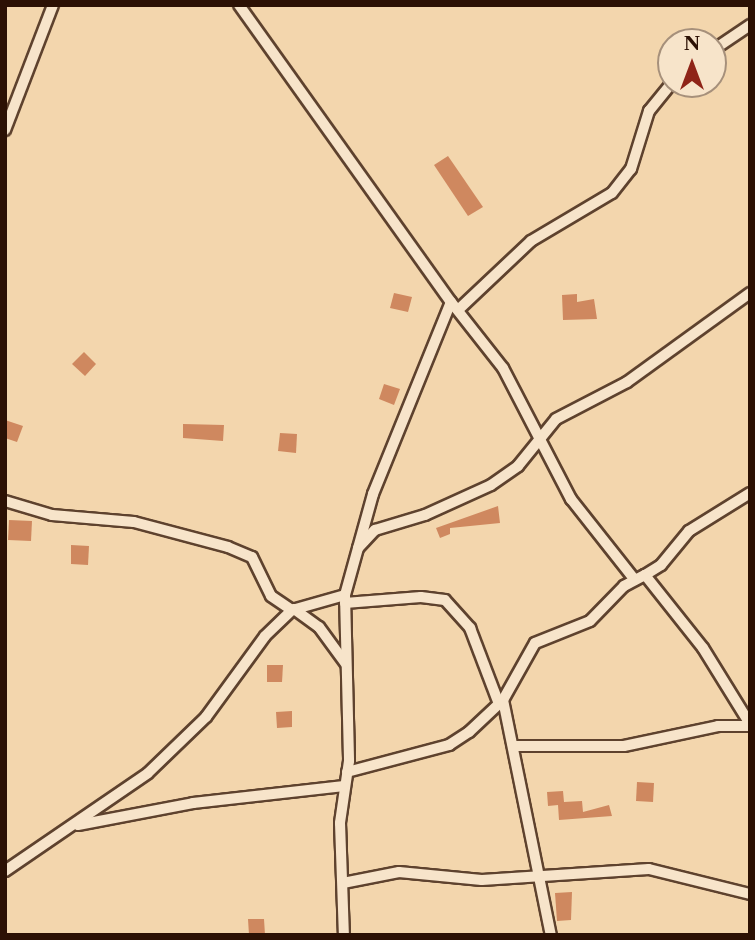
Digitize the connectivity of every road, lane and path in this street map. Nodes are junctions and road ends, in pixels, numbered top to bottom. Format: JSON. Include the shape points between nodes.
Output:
{"nodes":[{"id":1,"x":53,"y":5,"type":"edge"},
{"id":2,"x":239,"y":5,"type":"edge"},
{"id":3,"x":750,"y":25,"type":"edge"},
{"id":4,"x":727,"y":41,"type":"edge"},
{"id":5,"x":660,"y":98,"type":"edge"},
{"id":6,"x":5,"y":130,"type":"edge"},
{"id":7,"x":750,"y":293,"type":"edge"},
{"id":8,"x":455,"y":306,"type":"junction"},
{"id":9,"x":539,"y":435,"type":"junction"},
{"id":10,"x":750,"y":493,"type":"edge"},
{"id":11,"x":5,"y":501,"type":"edge"},
{"id":12,"x":355,"y":551,"type":"junction"},
{"id":13,"x":640,"y":577,"type":"junction"},
{"id":14,"x":345,"y":599,"type":"junction"},
{"id":15,"x":293,"y":609,"type":"junction"},
{"id":16,"x":348,"y":668,"type":"junction"},
{"id":17,"x":501,"y":702,"type":"junction"},
{"id":18,"x":750,"y":725,"type":"edge"},
{"id":19,"x":513,"y":746,"type":"junction"},
{"id":20,"x":347,"y":772,"type":"junction"},
{"id":21,"x":344,"y":786,"type":"junction"},
{"id":22,"x":76,"y":825,"type":"junction"},
{"id":23,"x":5,"y":871,"type":"edge"},
{"id":24,"x":539,"y":874,"type":"junction"},
{"id":25,"x":343,"y":883,"type":"junction"},
{"id":26,"x":750,"y":894,"type":"edge"},
{"id":27,"x":344,"y":935,"type":"edge"},
{"id":28,"x":551,"y":935,"type":"edge"}],
"edges":[{"from":1,"to":6,"type":"street"},
{"from":2,"to":8,"type":"street"},
{"from":3,"to":4,"type":"street"},
{"from":5,"to":8,"type":"street","via":[[649,111],[631,169],[612,193],[531,241]]},
{"from":7,"to":9,"type":"street","via":[[627,382],[562,415]]},
{"from":8,"to":9,"type":"street","via":[[503,368]]},
{"from":8,"to":12,"type":"street","via":[[425,358]]},
{"from":9,"to":12,"type":"street","via":[[518,466],[491,485],[425,515],[375,530]]},
{"from":9,"to":13,"type":"street","via":[[571,499]]},
{"from":10,"to":13,"type":"street","via":[[689,531],[661,565]]},
{"from":11,"to":15,"type":"street","via":[[52,515],[134,522],[237,550],[253,557],[271,596]]},
{"from":12,"to":14,"type":"street"},
{"from":13,"to":17,"type":"street","via":[[590,621],[534,643]]},
{"from":13,"to":18,"type":"street","via":[[703,648]]},
{"from":14,"to":15,"type":"street"},
{"from":14,"to":16,"type":"street"},
{"from":14,"to":17,"type":"street","via":[[435,596],[445,600],[471,628]]},
{"from":15,"to":16,"type":"street","via":[[319,628]]},
{"from":15,"to":22,"type":"street","via":[[265,636],[206,717],[148,772]]},
{"from":16,"to":20,"type":"street"},
{"from":17,"to":19,"type":"street"},
{"from":17,"to":20,"type":"street","via":[[449,745]]},
{"from":18,"to":19,"type":"street","via":[[718,726],[624,746]]},
{"from":19,"to":24,"type":"street"},
{"from":20,"to":21,"type":"street"},
{"from":21,"to":22,"type":"street","via":[[193,803]]},
{"from":21,"to":25,"type":"street"},
{"from":22,"to":23,"type":"street"},
{"from":24,"to":25,"type":"street","via":[[482,880],[399,872]]},
{"from":24,"to":26,"type":"street","via":[[649,869]]},
{"from":24,"to":28,"type":"street"},
{"from":25,"to":27,"type":"street"}]}
